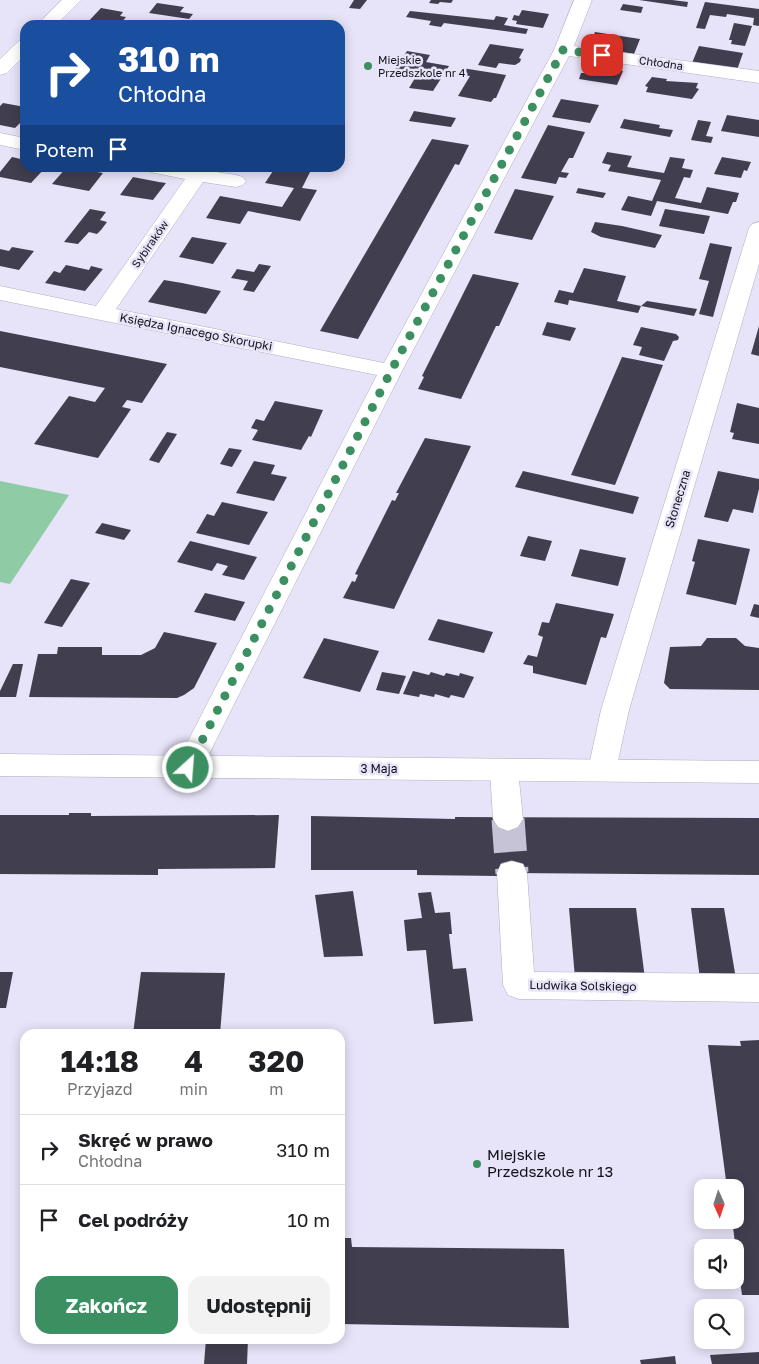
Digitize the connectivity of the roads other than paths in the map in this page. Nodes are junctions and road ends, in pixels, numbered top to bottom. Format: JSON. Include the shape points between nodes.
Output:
{"nodes":[{"id":1,"x":72,"y":0,"type":"edge"},
{"id":2,"x":583,"y":0,"type":"edge"},
{"id":3,"x":51,"y":20,"type":"edge"},
{"id":4,"x":20,"y":50,"type":"edge"},
{"id":5,"x":563,"y":50,"type":"junction"},
{"id":6,"x":0,"y":69,"type":"edge"},
{"id":7,"x":759,"y":77,"type":"edge"},
{"id":8,"x":0,"y":139,"type":"edge"},
{"id":9,"x":20,"y":143,"type":"edge"},
{"id":10,"x":180,"y":172,"type":"edge"},
{"id":11,"x":198,"y":175,"type":"junction"},
{"id":12,"x":236,"y":181,"type":"dead end"},
{"id":13,"x":759,"y":228,"type":"edge"},
{"id":14,"x":0,"y":293,"type":"edge"},
{"id":15,"x":102,"y":313,"type":"junction"},
{"id":16,"x":391,"y":371,"type":"junction"},
{"id":17,"x":0,"y":765,"type":"edge"},
{"id":18,"x":188,"y":768,"type":"junction"},
{"id":19,"x":504,"y":770,"type":"junction"},
{"id":20,"x":602,"y":770,"type":"junction"},
{"id":21,"x":759,"y":772,"type":"edge"},
{"id":22,"x":508,"y":819,"type":"tunnel mouth"},
{"id":23,"x":512,"y":873,"type":"tunnel mouth"},
{"id":24,"x":759,"y":988,"type":"edge"}],
"edges":[{"from":1,"to":3,"type":"street"},
{"from":2,"to":5,"type":"street"},
{"from":4,"to":6,"type":"street"},
{"from":5,"to":7,"type":"street","name":"Chłodna"},
{"from":5,"to":16,"type":"street"},
{"from":8,"to":9,"type":"street"},
{"from":10,"to":11,"type":"street"},
{"from":11,"to":12,"type":"street"},
{"from":11,"to":15,"type":"street","name":"Sybiraków"},
{"from":13,"to":20,"type":"street","name":"Słoneczna","via":[[615,710]]},
{"from":14,"to":15,"type":"street","name":"Księdza Ignacego Skorupki"},
{"from":15,"to":16,"type":"street","name":"Księdza Ignacego Skorupki"},
{"from":16,"to":18,"type":"street"},
{"from":17,"to":18,"type":"street","name":"3 Maja"},
{"from":18,"to":19,"type":"street","name":"3 Maja"},
{"from":19,"to":20,"type":"street","name":"3 Maja"},
{"from":19,"to":22,"type":"street"},
{"from":20,"to":21,"type":"street","name":"3 Maja"},
{"from":23,"to":24,"type":"street","name":"Ludwika Solskiego","via":[[519,985]]}]}
